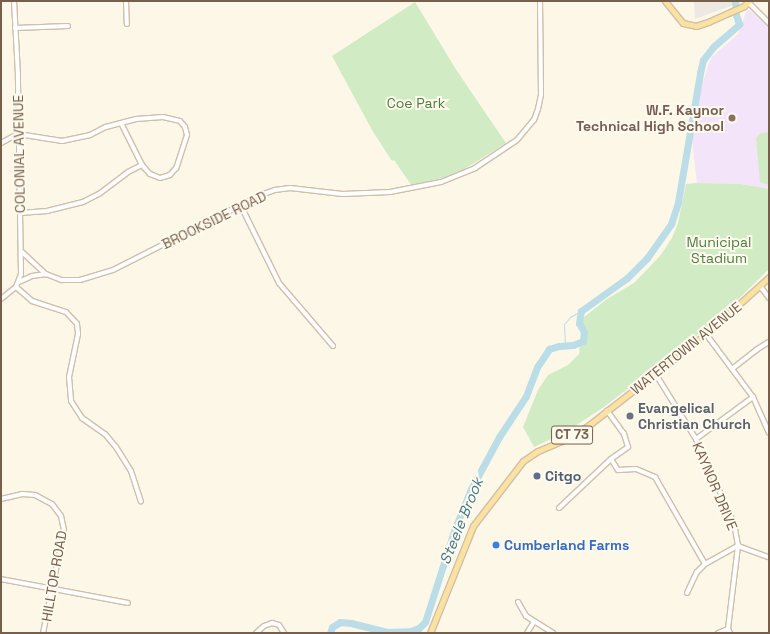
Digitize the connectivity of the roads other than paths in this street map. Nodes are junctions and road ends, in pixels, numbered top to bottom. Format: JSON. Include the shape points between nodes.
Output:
{"nodes":[{"id":1,"x":14,"y":1,"type":"edge"},
{"id":2,"x":126,"y":1,"type":"edge"},
{"id":3,"x":540,"y":1,"type":"edge"},
{"id":4,"x":665,"y":1,"type":"edge"},
{"id":5,"x":747,"y":3,"type":"edge"},
{"id":6,"x":769,"y":23,"type":"edge"},
{"id":7,"x":127,"y":24,"type":"dead end"},
{"id":8,"x":68,"y":26,"type":"dead end"},
{"id":9,"x":15,"y":28,"type":"junction"},
{"id":10,"x":121,"y":123,"type":"junction"},
{"id":11,"x":18,"y":134,"type":"junction"},
{"id":12,"x":1,"y":143,"type":"edge"},
{"id":13,"x":142,"y":165,"type":"junction"},
{"id":14,"x":241,"y":206,"type":"junction"},
{"id":15,"x":20,"y":213,"type":"junction"},
{"id":16,"x":22,"y":252,"type":"junction"},
{"id":17,"x":46,"y":274,"type":"junction"},
{"id":18,"x":769,"y":277,"type":"edge"},
{"id":19,"x":19,"y":282,"type":"junction"},
{"id":20,"x":760,"y":286,"type":"junction"},
{"id":21,"x":16,"y":287,"type":"junction"},
{"id":22,"x":769,"y":298,"type":"edge"},
{"id":23,"x":1,"y":299,"type":"edge"},
{"id":24,"x":706,"y":334,"type":"junction"},
{"id":25,"x":769,"y":342,"type":"edge"},
{"id":26,"x":333,"y":346,"type":"dead end"},
{"id":27,"x":732,"y":369,"type":"junction"},
{"id":28,"x":655,"y":373,"type":"junction"},
{"id":29,"x":753,"y":397,"type":"junction"},
{"id":30,"x":607,"y":411,"type":"junction"},
{"id":31,"x":769,"y":433,"type":"edge"},
{"id":32,"x":696,"y":439,"type":"junction"},
{"id":33,"x":611,"y":459,"type":"junction"},
{"id":34,"x":1,"y":499,"type":"edge"},
{"id":35,"x":142,"y":501,"type":"dead end"},
{"id":36,"x":559,"y":508,"type":"dead end"},
{"id":37,"x":738,"y":546,"type":"junction"},
{"id":38,"x":769,"y":557,"type":"edge"},
{"id":39,"x":705,"y":564,"type":"junction"},
{"id":40,"x":1,"y":579,"type":"edge"},
{"id":41,"x":52,"y":589,"type":"junction"},
{"id":42,"x":687,"y":593,"type":"dead end"},
{"id":43,"x":518,"y":602,"type":"dead end"},
{"id":44,"x":128,"y":603,"type":"dead end"},
{"id":45,"x":534,"y":622,"type":"junction"},
{"id":46,"x":729,"y":631,"type":"edge"},
{"id":47,"x":43,"y":633,"type":"edge"},
{"id":48,"x":256,"y":633,"type":"edge"},
{"id":49,"x":284,"y":633,"type":"edge"},
{"id":50,"x":430,"y":633,"type":"edge"},
{"id":51,"x":527,"y":633,"type":"edge"},
{"id":52,"x":553,"y":633,"type":"edge"},
{"id":53,"x":718,"y":633,"type":"edge"}],
"edges":[{"from":1,"to":9,"type":"street","name":"COLONIAL AVENUE"},
{"from":2,"to":7,"type":"street"},
{"from":3,"to":14,"type":"street","name":"BROOKSIDE ROAD","via":[[541,95],[534,120],[507,148],[475,168],[442,182],[366,194],[322,193],[290,188],[275,190]]},
{"from":4,"to":5,"type":"main road","via":[[679,18],[689,25],[696,26]]},
{"from":5,"to":6,"type":"street"},
{"from":8,"to":9,"type":"street"},
{"from":9,"to":11,"type":"street","name":"COLONIAL AVENUE"},
{"from":10,"to":11,"type":"street","via":[[62,141]]},
{"from":10,"to":13,"type":"street"},
{"from":10,"to":13,"type":"street","via":[[163,117],[180,121],[185,127],[187,135],[176,168],[170,175],[160,178],[150,174]]},
{"from":11,"to":12,"type":"street"},
{"from":11,"to":15,"type":"street","name":"COLONIAL AVENUE"},
{"from":13,"to":15,"type":"street","via":[[83,202],[47,211]]},
{"from":14,"to":17,"type":"street","name":"BROOKSIDE ROAD","via":[[95,277],[62,280]]},
{"from":14,"to":26,"type":"street","via":[[279,282]]},
{"from":15,"to":16,"type":"street","name":"COLONIAL AVENUE"},
{"from":16,"to":17,"type":"street","name":"BROOKSIDE ROAD"},
{"from":16,"to":19,"type":"street","name":"COLONIAL AVENUE"},
{"from":17,"to":19,"type":"street","via":[[32,276]]},
{"from":18,"to":20,"type":"main road","name":"WATERTOWN AVENUE","number":"CT 73"},
{"from":19,"to":21,"type":"street","name":"COLONIAL AVENUE"},
{"from":20,"to":22,"type":"street"},
{"from":20,"to":24,"type":"main road","name":"WATERTOWN AVENUE","number":"CT 73"},
{"from":21,"to":23,"type":"street","name":"COLONIAL AVENUE"},
{"from":21,"to":35,"type":"street","via":[[32,301],[66,312],[77,324],[78,334],[69,376],[70,400],[82,418],[105,434],[116,447],[131,471]]},
{"from":24,"to":27,"type":"street"},
{"from":24,"to":28,"type":"main road","name":"WATERTOWN AVENUE","number":"CT 73"},
{"from":25,"to":27,"type":"street"},
{"from":27,"to":29,"type":"street"},
{"from":28,"to":30,"type":"main road","name":"WATERTOWN AVENUE","number":"CT 73"},
{"from":28,"to":32,"type":"street","name":"KAYNOR DRIVE"},
{"from":29,"to":31,"type":"street"},
{"from":29,"to":32,"type":"street"},
{"from":30,"to":33,"type":"street","via":[[624,434],[628,447]]},
{"from":30,"to":50,"type":"main road","name":"WATERTOWN AVENUE","number":"CT 73","via":[[578,432],[538,451],[523,462],[499,490],[473,526]]},
{"from":32,"to":37,"type":"street","name":"KAYNOR DRIVE","via":[[734,523]]},
{"from":33,"to":36,"type":"street"},
{"from":33,"to":39,"type":"street","via":[[618,470],[636,470],[655,477]]},
{"from":34,"to":41,"type":"street","name":"HILLTOP ROAD","via":[[22,494],[35,495],[52,504],[61,516],[64,530]]},
{"from":37,"to":38,"type":"street"},
{"from":37,"to":39,"type":"street"},
{"from":37,"to":46,"type":"street","name":"KAYNOR DRIVE"},
{"from":39,"to":42,"type":"street","via":[[697,572]]},
{"from":40,"to":41,"type":"street"},
{"from":41,"to":44,"type":"street"},
{"from":41,"to":47,"type":"street","name":"HILLTOP ROAD"},
{"from":43,"to":45,"type":"street","via":[[526,616]]},
{"from":45,"to":51,"type":"street"},
{"from":45,"to":52,"type":"street"},
{"from":46,"to":53,"type":"street"},
{"from":48,"to":49,"type":"street","via":[[272,623],[279,624]]}]}
